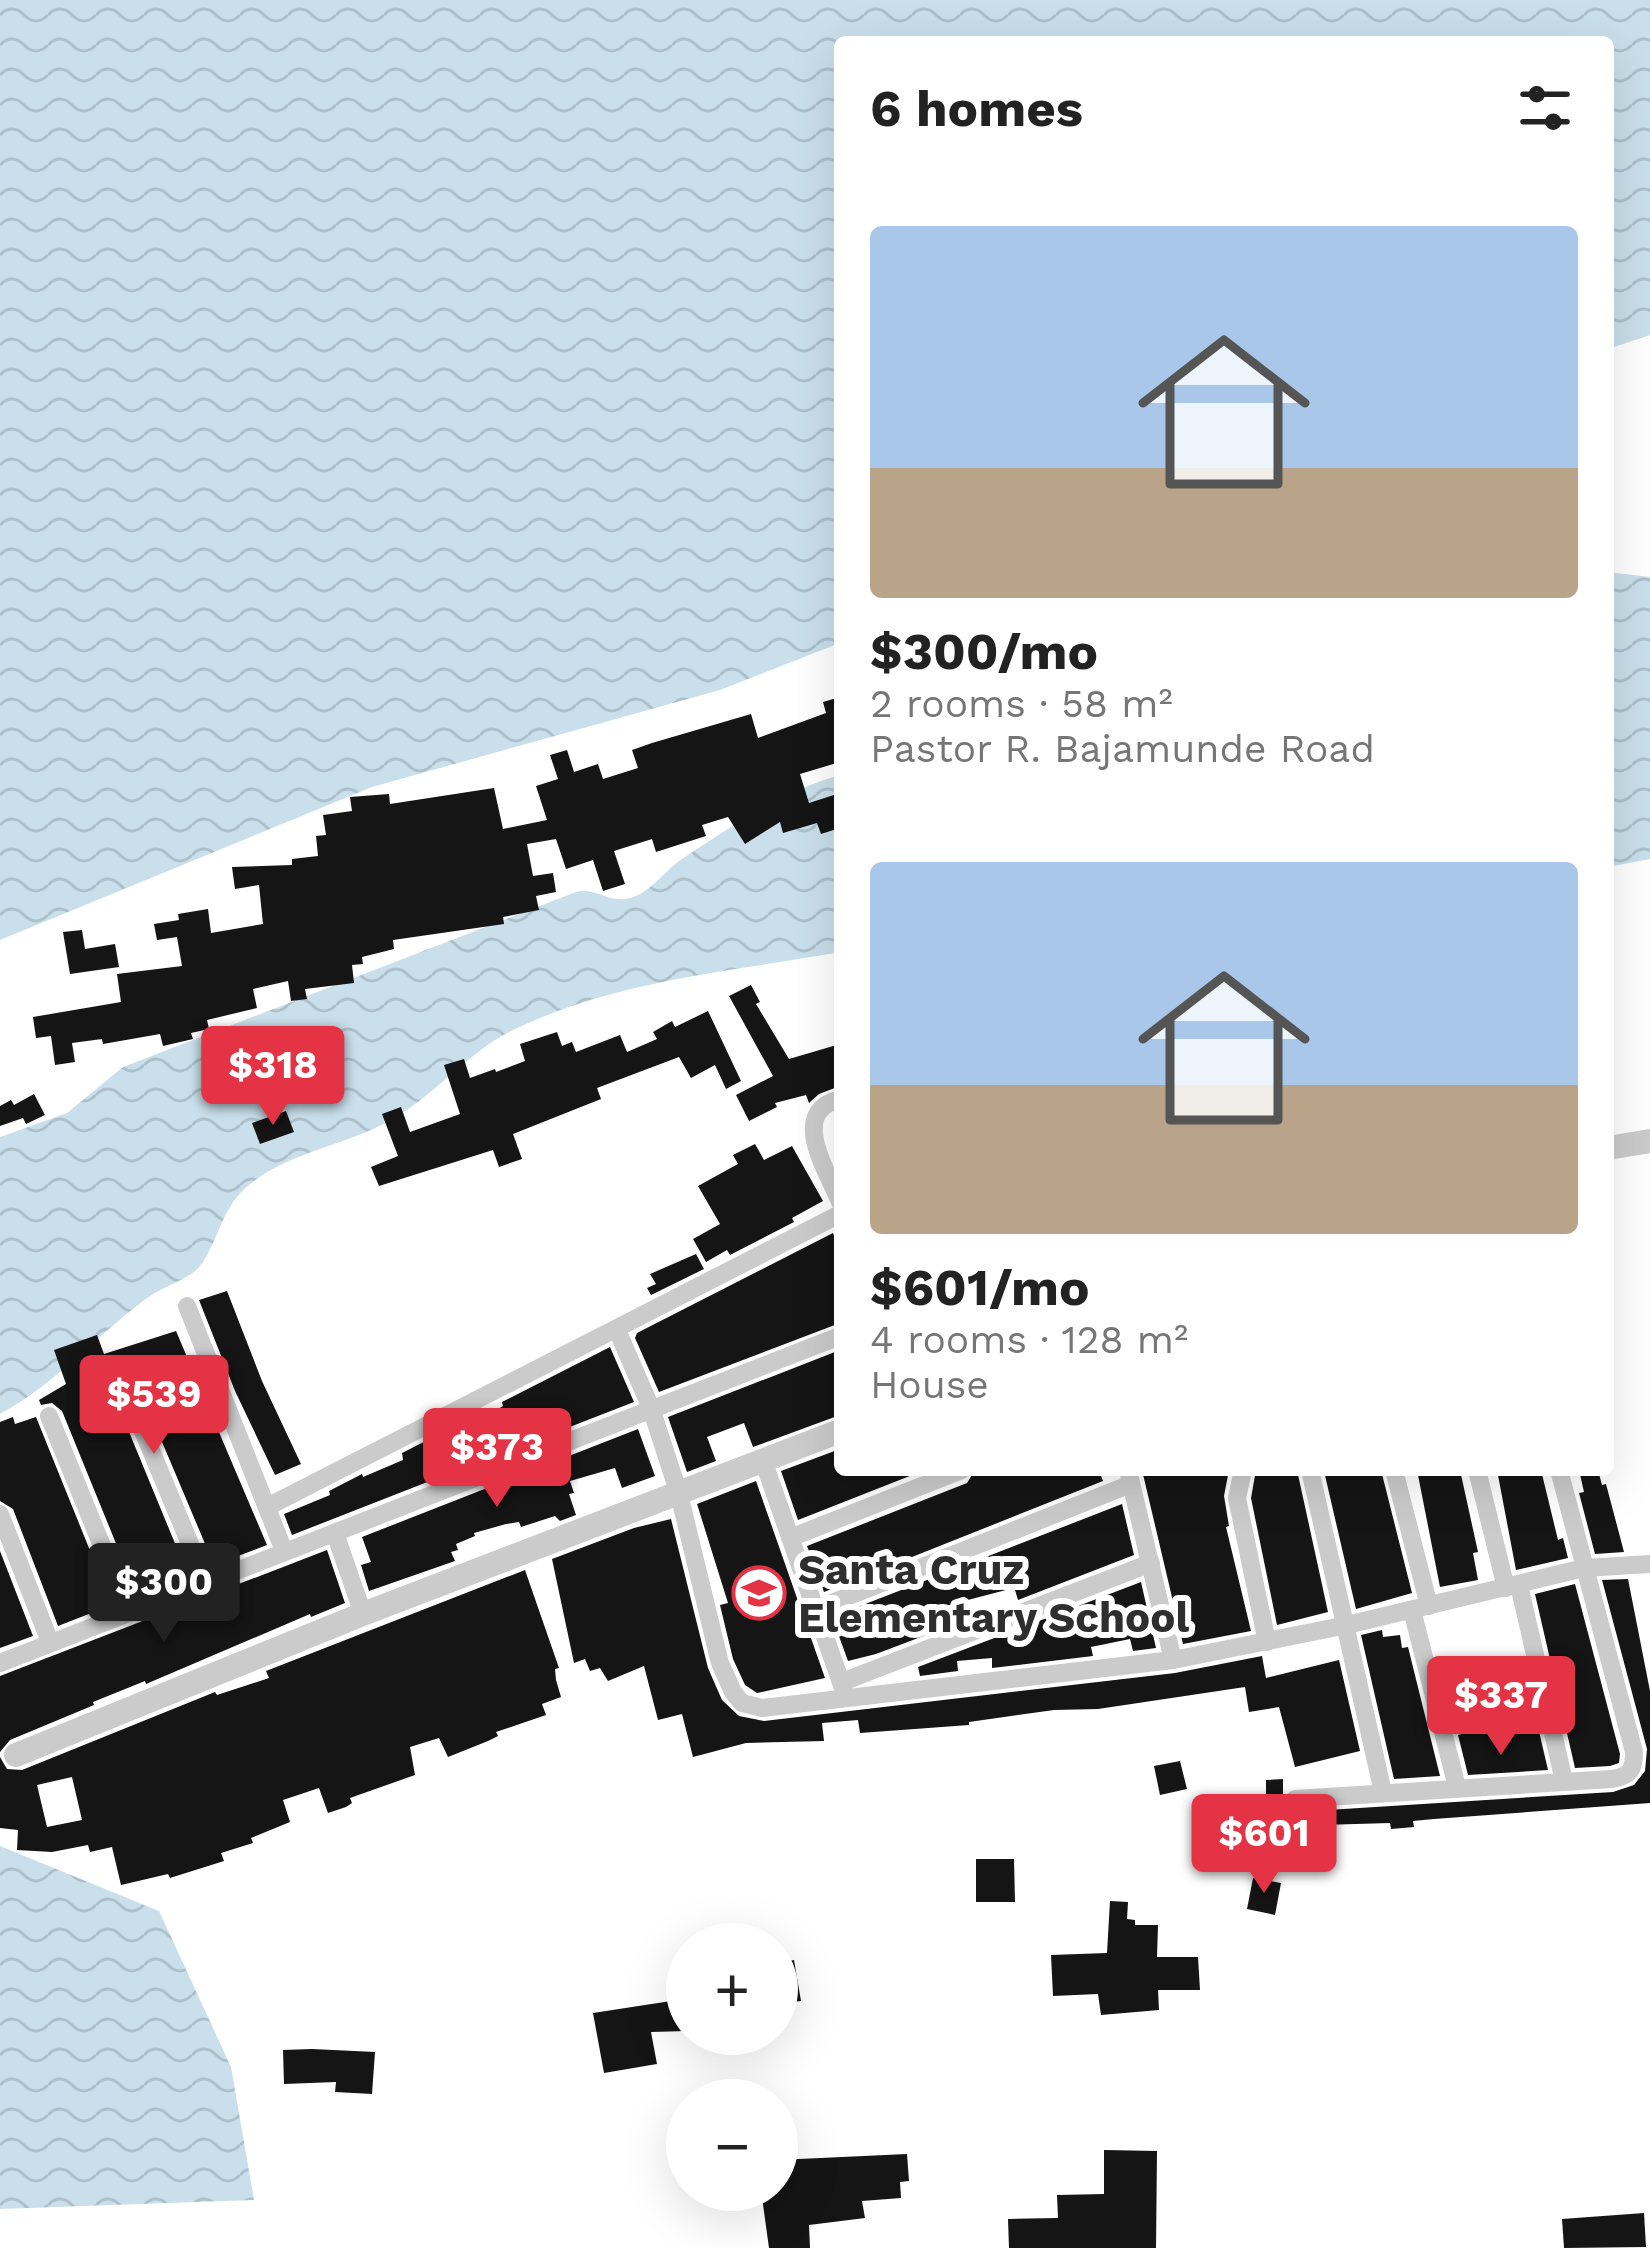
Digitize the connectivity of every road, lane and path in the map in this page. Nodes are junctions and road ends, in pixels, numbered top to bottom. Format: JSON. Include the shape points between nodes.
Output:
{"nodes":[{"id":1,"x":834,"y":1102,"type":"edge"},
{"id":2,"x":1650,"y":1141,"type":"edge"},
{"id":3,"x":1614,"y":1147,"type":"edge"},
{"id":4,"x":834,"y":1188,"type":"edge"},
{"id":5,"x":834,"y":1217,"type":"edge"},
{"id":6,"x":187,"y":1306,"type":"dead end"},
{"id":7,"x":616,"y":1330,"type":"junction"},
{"id":8,"x":834,"y":1338,"type":"edge"},
{"id":9,"x":118,"y":1371,"type":"dead end"},
{"id":10,"x":651,"y":1408,"type":"junction"},
{"id":11,"x":49,"y":1416,"type":"dead end"},
{"id":12,"x":834,"y":1433,"type":"edge"},
{"id":13,"x":763,"y":1460,"type":"junction"},
{"id":14,"x":947,"y":1476,"type":"edge"},
{"id":15,"x":1242,"y":1476,"type":"edge"},
{"id":16,"x":1311,"y":1476,"type":"edge"},
{"id":17,"x":1395,"y":1476,"type":"edge"},
{"id":18,"x":1479,"y":1476,"type":"edge"},
{"id":19,"x":1561,"y":1476,"type":"edge"},
{"id":20,"x":1130,"y":1477,"type":"edge"},
{"id":21,"x":679,"y":1494,"type":"junction"},
{"id":22,"x":269,"y":1506,"type":"junction"},
{"id":23,"x":0,"y":1514,"type":"edge"},
{"id":24,"x":335,"y":1533,"type":"junction"},
{"id":25,"x":790,"y":1538,"type":"junction"},
{"id":26,"x":284,"y":1551,"type":"junction"},
{"id":27,"x":1151,"y":1563,"type":"junction"},
{"id":28,"x":1650,"y":1564,"type":"edge"},
{"id":29,"x":1584,"y":1568,"type":"junction"},
{"id":30,"x":206,"y":1580,"type":"junction"},
{"id":31,"x":1512,"y":1586,"type":"junction"},
{"id":32,"x":1421,"y":1608,"type":"junction"},
{"id":33,"x":814,"y":1610,"type":"junction"},
{"id":34,"x":129,"y":1612,"type":"junction"},
{"id":35,"x":363,"y":1614,"type":"junction"},
{"id":36,"x":1347,"y":1625,"type":"junction"},
{"id":37,"x":50,"y":1642,"type":"junction"},
{"id":38,"x":1267,"y":1642,"type":"junction"},
{"id":39,"x":1173,"y":1660,"type":"junction"},
{"id":40,"x":0,"y":1663,"type":"edge"},
{"id":41,"x":844,"y":1689,"type":"junction"},
{"id":42,"x":1544,"y":1697,"type":"junction"},
{"id":43,"x":1443,"y":1725,"type":"junction"},
{"id":44,"x":16,"y":1755,"type":"dead end"},
{"id":45,"x":1564,"y":1781,"type":"junction"},
{"id":46,"x":1457,"y":1787,"type":"junction"},
{"id":47,"x":1384,"y":1792,"type":"junction"},
{"id":48,"x":1295,"y":1799,"type":"dead end"}],
"edges":[{"from":1,"to":4,"type":"street","via":[[812,1124]]},
{"from":2,"to":3,"type":"street"},
{"from":5,"to":7,"type":"street"},
{"from":6,"to":22,"type":"street"},
{"from":7,"to":10,"type":"street"},
{"from":7,"to":22,"type":"street"},
{"from":8,"to":10,"type":"street"},
{"from":9,"to":30,"type":"street"},
{"from":10,"to":21,"type":"street"},
{"from":10,"to":24,"type":"street"},
{"from":11,"to":34,"type":"street"},
{"from":12,"to":13,"type":"street"},
{"from":13,"to":21,"type":"street"},
{"from":13,"to":25,"type":"street"},
{"from":14,"to":25,"type":"street"},
{"from":15,"to":38,"type":"street","via":[[1237,1498]]},
{"from":16,"to":36,"type":"street"},
{"from":17,"to":32,"type":"street"},
{"from":18,"to":31,"type":"street"},
{"from":19,"to":29,"type":"street"},
{"from":20,"to":27,"type":"street"},
{"from":20,"to":33,"type":"street"},
{"from":21,"to":35,"type":"street"},
{"from":21,"to":41,"type":"street","via":[[720,1663],[742,1703],[762,1708]]},
{"from":22,"to":26,"type":"street"},
{"from":23,"to":37,"type":"street"},
{"from":24,"to":26,"type":"street"},
{"from":24,"to":35,"type":"street"},
{"from":25,"to":33,"type":"street"},
{"from":26,"to":30,"type":"street"},
{"from":27,"to":39,"type":"street"},
{"from":27,"to":41,"type":"street"},
{"from":28,"to":29,"type":"street"},
{"from":29,"to":31,"type":"street"},
{"from":29,"to":45,"type":"street","via":[[1634,1768],[1622,1777]]},
{"from":30,"to":34,"type":"street"},
{"from":31,"to":32,"type":"street"},
{"from":31,"to":42,"type":"street"},
{"from":32,"to":36,"type":"street"},
{"from":32,"to":43,"type":"street"},
{"from":33,"to":41,"type":"street"},
{"from":34,"to":37,"type":"street"},
{"from":35,"to":44,"type":"street"},
{"from":36,"to":38,"type":"street"},
{"from":36,"to":47,"type":"street"},
{"from":37,"to":40,"type":"street"},
{"from":38,"to":39,"type":"street"},
{"from":39,"to":41,"type":"street"},
{"from":42,"to":43,"type":"street"},
{"from":42,"to":45,"type":"street"},
{"from":43,"to":46,"type":"street"},
{"from":45,"to":46,"type":"street"},
{"from":46,"to":47,"type":"street"},
{"from":47,"to":48,"type":"street"}]}
